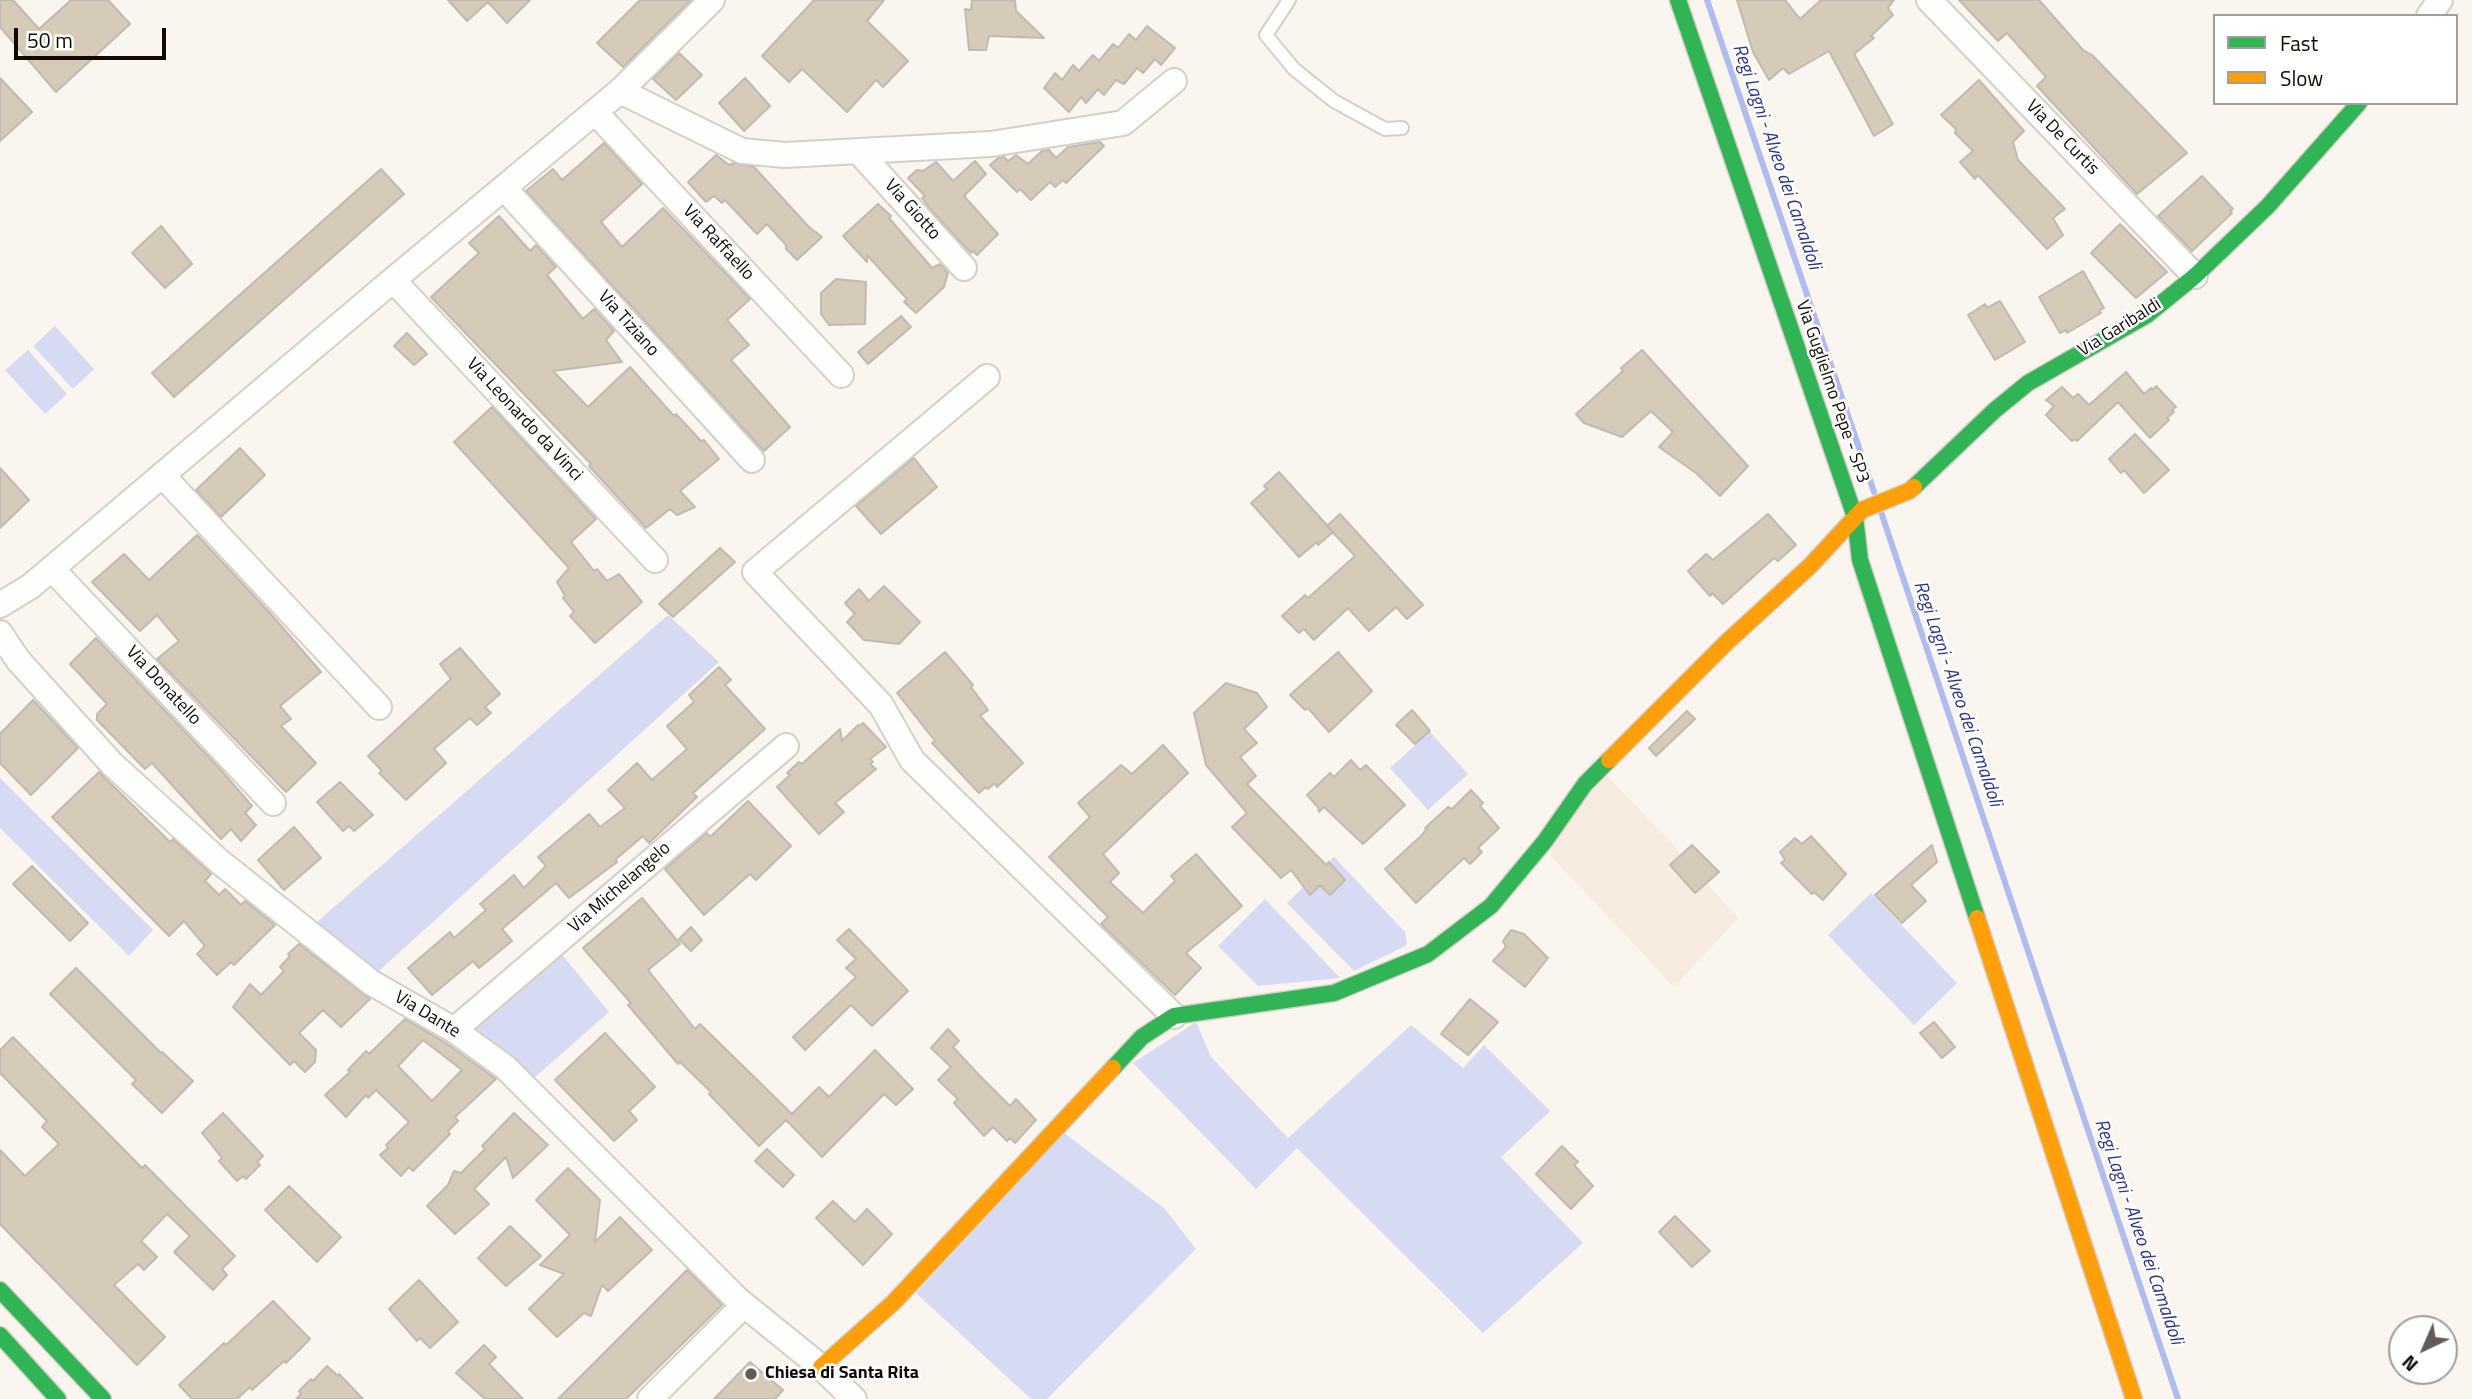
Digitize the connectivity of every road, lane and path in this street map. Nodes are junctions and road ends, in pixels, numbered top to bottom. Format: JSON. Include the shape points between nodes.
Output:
{"nodes":[{"id":1,"x":712,"y":0,"type":"edge"},
{"id":2,"x":1289,"y":0,"type":"edge"},
{"id":3,"x":1678,"y":0,"type":"edge"},
{"id":4,"x":1929,"y":0,"type":"edge"},
{"id":5,"x":1174,"y":81,"type":"dead end"},
{"id":6,"x":621,"y":91,"type":"junction"},
{"id":7,"x":2357,"y":105,"type":"edge"},
{"id":8,"x":594,"y":112,"type":"junction"},
{"id":9,"x":1402,"y":128,"type":"dead end"},
{"id":10,"x":859,"y":152,"type":"junction"},
{"id":11,"x":504,"y":188,"type":"junction"},
{"id":12,"x":964,"y":268,"type":"dead end"},
{"id":13,"x":2195,"y":276,"type":"junction"},
{"id":14,"x":393,"y":280,"type":"junction"},
{"id":15,"x":841,"y":375,"type":"dead end"},
{"id":16,"x":987,"y":377,"type":"dead end"},
{"id":17,"x":751,"y":460,"type":"dead end"},
{"id":18,"x":162,"y":475,"type":"junction"},
{"id":19,"x":1858,"y":514,"type":"junction"},
{"id":20,"x":655,"y":560,"type":"dead end"},
{"id":21,"x":52,"y":569,"type":"junction"},
{"id":22,"x":0,"y":605,"type":"edge"},
{"id":23,"x":0,"y":633,"type":"edge"},
{"id":24,"x":379,"y":707,"type":"dead end"},
{"id":25,"x":786,"y":746,"type":"dead end"},
{"id":26,"x":273,"y":803,"type":"dead end"},
{"id":27,"x":1174,"y":1016,"type":"junction"},
{"id":28,"x":454,"y":1030,"type":"junction"},
{"id":29,"x":0,"y":1290,"type":"edge"},
{"id":30,"x":744,"y":1305,"type":"junction"},
{"id":31,"x":0,"y":1335,"type":"edge"},
{"id":32,"x":821,"y":1367,"type":"junction"},
{"id":33,"x":58,"y":1399,"type":"edge"},
{"id":34,"x":103,"y":1399,"type":"edge"},
{"id":35,"x":650,"y":1399,"type":"edge"},
{"id":36,"x":854,"y":1399,"type":"edge"},
{"id":37,"x":2134,"y":1399,"type":"edge"}],
"edges":[{"from":1,"to":6,"type":"street"},
{"from":2,"to":9,"type":"lane","via":[[1266,35],[1294,69],[1334,101],[1385,129]]},
{"from":3,"to":19,"type":"street","name":"Via Guglielmo Pepe - SP3"},
{"from":4,"to":13,"type":"street","name":"Via De Curtis"},
{"from":5,"to":10,"type":"street","via":[[1123,123],[991,144]]},
{"from":6,"to":8,"type":"street"},
{"from":6,"to":10,"type":"street","via":[[742,151],[785,155]]},
{"from":7,"to":13,"type":"street","name":"Via Garibaldi","via":[[2269,206]]},
{"from":8,"to":11,"type":"street"},
{"from":8,"to":15,"type":"street","name":"Via Raffaello"},
{"from":10,"to":12,"type":"street","name":"Via Giotto"},
{"from":11,"to":14,"type":"street"},
{"from":11,"to":17,"type":"street","name":"Via Tiziano"},
{"from":13,"to":19,"type":"street","name":"Via Garibaldi","via":[[2147,315],[2028,383],[1909,491]]},
{"from":14,"to":18,"type":"street"},
{"from":14,"to":20,"type":"street","name":"Via Leonardo da Vinci"},
{"from":16,"to":27,"type":"street","via":[[755,572],[881,705],[912,760]]},
{"from":18,"to":21,"type":"street"},
{"from":18,"to":24,"type":"street"},
{"from":19,"to":27,"type":"street","via":[[1586,784],[1491,905],[1428,954],[1334,993]]},
{"from":19,"to":37,"type":"street","name":"Via Guglielmo Pepe - SP3","via":[[1860,560]]},
{"from":21,"to":22,"type":"street"},
{"from":21,"to":26,"type":"street","name":"Via Donatello"},
{"from":23,"to":28,"type":"street","name":"Via Dante","via":[[18,660],[112,764],[220,863],[372,983]]},
{"from":25,"to":28,"type":"street","name":"Via Michelangelo"},
{"from":27,"to":32,"type":"street","via":[[1142,1037],[893,1303]]},
{"from":28,"to":30,"type":"street","name":"Via Dante","via":[[505,1068]]},
{"from":29,"to":34,"type":"street"},
{"from":30,"to":32,"type":"street","name":"Via Dante"},
{"from":30,"to":35,"type":"street"},
{"from":31,"to":33,"type":"street"},
{"from":32,"to":36,"type":"street","name":"Via Dante"}]}
